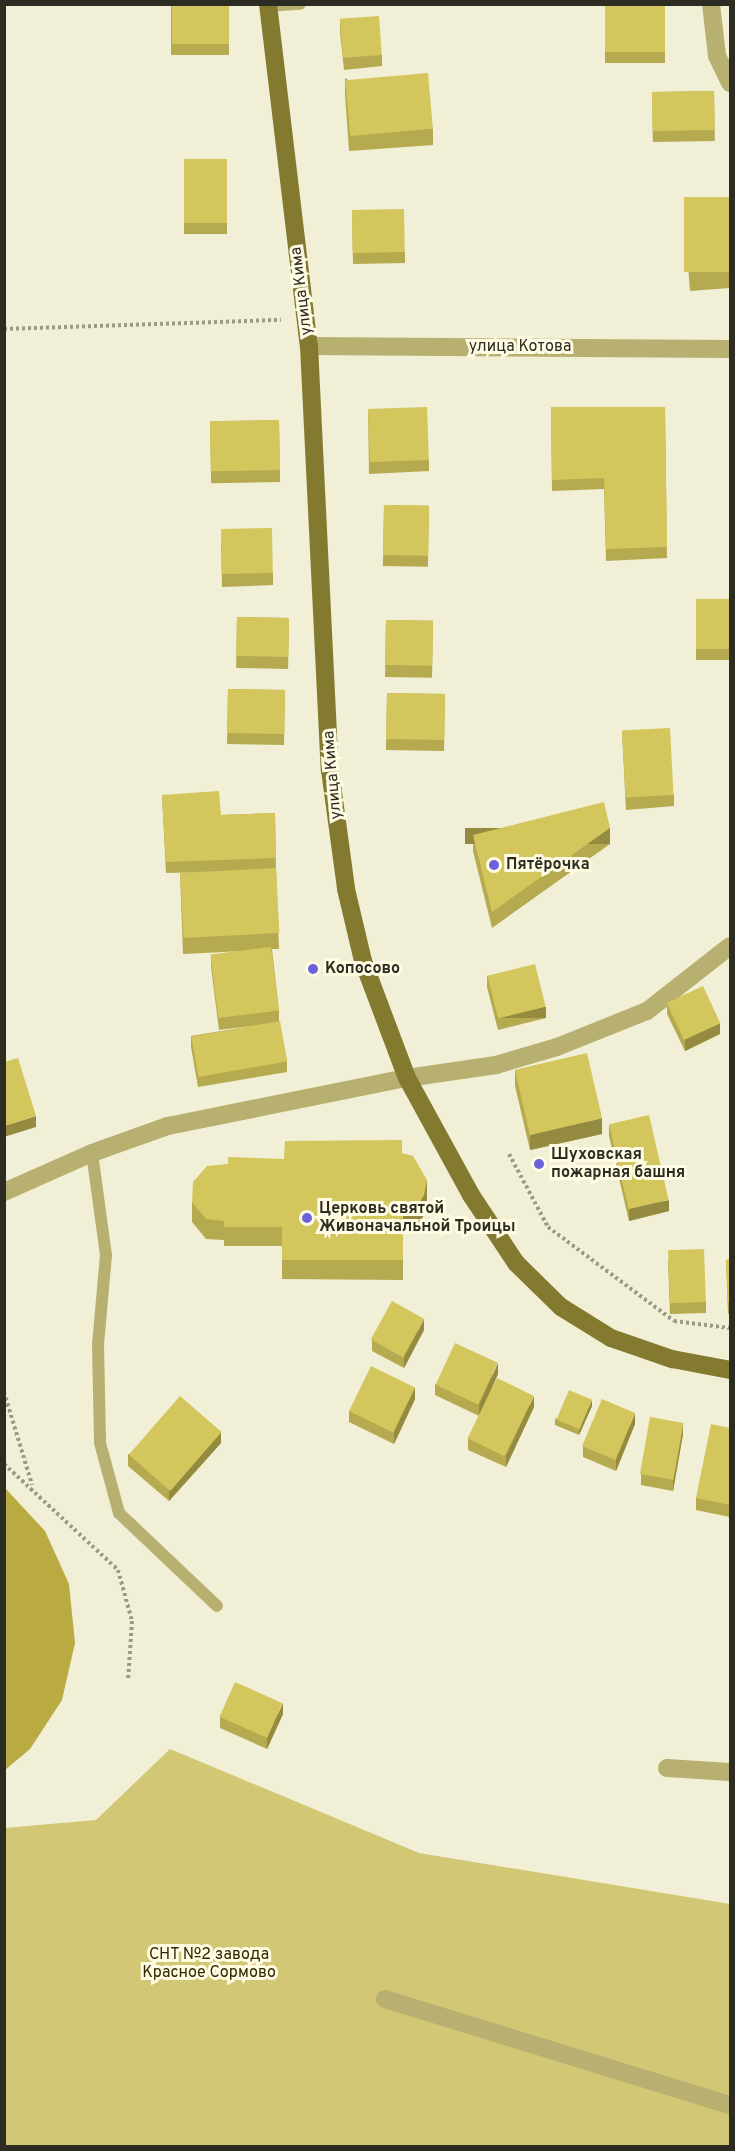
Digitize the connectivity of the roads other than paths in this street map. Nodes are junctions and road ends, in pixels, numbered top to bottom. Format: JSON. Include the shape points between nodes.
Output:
{"nodes":[{"id":1,"x":300,"y":4,"type":"edge"},
{"id":2,"x":711,"y":4,"type":"edge"},
{"id":3,"x":268,"y":5,"type":"edge"},
{"id":4,"x":730,"y":83,"type":"edge"},
{"id":5,"x":309,"y":346,"type":"junction"},
{"id":6,"x":730,"y":349,"type":"edge"},
{"id":7,"x":730,"y":946,"type":"edge"},
{"id":8,"x":407,"y":1078,"type":"junction"},
{"id":9,"x":92,"y":1153,"type":"junction"},
{"id":10,"x":4,"y":1192,"type":"edge"},
{"id":11,"x":730,"y":1370,"type":"edge"},
{"id":12,"x":217,"y":1606,"type":"dead end"},
{"id":13,"x":667,"y":1768,"type":"dead end"},
{"id":14,"x":730,"y":1772,"type":"edge"},
{"id":15,"x":385,"y":1999,"type":"dead end"},
{"id":16,"x":730,"y":2105,"type":"edge"}],
"edges":[{"from":1,"to":3,"type":"lane"},
{"from":2,"to":4,"type":"street","via":[[717,56]]},
{"from":3,"to":5,"type":"main road","name":"улица Кима"},
{"from":5,"to":6,"type":"street","name":"улица Котова"},
{"from":5,"to":8,"type":"main road","name":"улица Кима","via":[[332,782],[346,889],[363,962]]},
{"from":7,"to":8,"type":"street","via":[[647,1011],[496,1065]]},
{"from":8,"to":9,"type":"street","via":[[168,1126]]},
{"from":8,"to":11,"type":"main road","name":"улица Кима","via":[[471,1195],[516,1263],[561,1307],[611,1338],[672,1359]]},
{"from":9,"to":10,"type":"street"},
{"from":9,"to":12,"type":"lane","via":[[106,1255],[98,1344],[100,1443],[116,1503],[119,1513]]},
{"from":13,"to":14,"type":"street"},
{"from":15,"to":16,"type":"street"}]}
